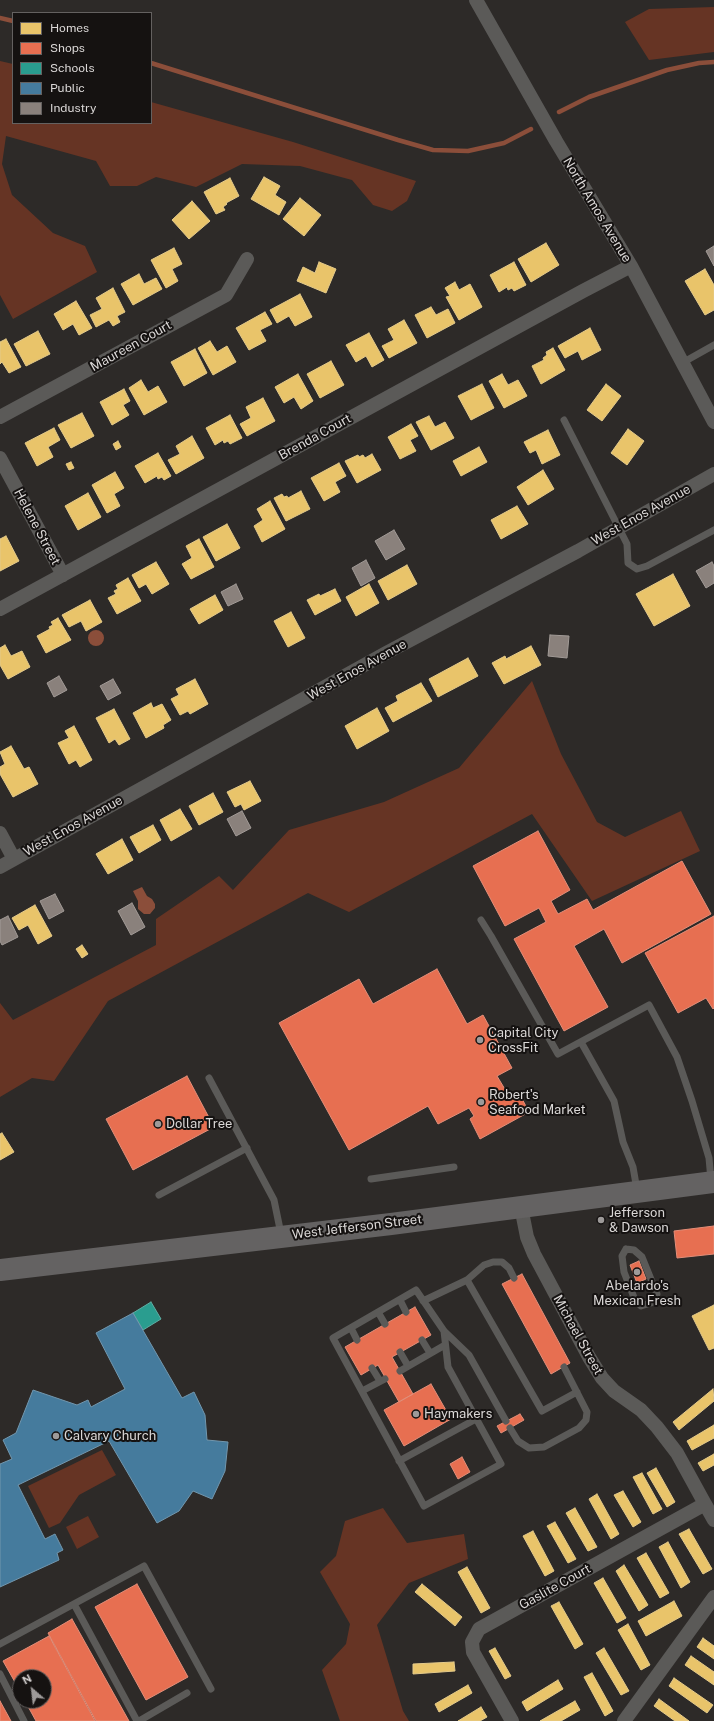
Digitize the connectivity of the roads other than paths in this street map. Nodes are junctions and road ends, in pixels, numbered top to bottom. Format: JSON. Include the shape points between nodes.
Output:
{"nodes":[{"id":1,"x":476,"y":0,"type":"edge"},
{"id":2,"x":247,"y":259,"type":"dead end"},
{"id":3,"x":631,"y":266,"type":"junction"},
{"id":4,"x":714,"y":345,"type":"edge"},
{"id":5,"x":682,"y":362,"type":"junction"},
{"id":6,"x":0,"y":418,"type":"edge"},
{"id":7,"x":564,"y":420,"type":"dead end"},
{"id":8,"x":714,"y":422,"type":"edge"},
{"id":9,"x":0,"y":458,"type":"edge"},
{"id":10,"x":714,"y":474,"type":"edge"},
{"id":11,"x":618,"y":528,"type":"junction"},
{"id":12,"x":714,"y":530,"type":"edge"},
{"id":13,"x":63,"y":575,"type":"junction"},
{"id":14,"x":0,"y":609,"type":"edge"},
{"id":15,"x":0,"y":833,"type":"edge"},
{"id":16,"x":14,"y":859,"type":"junction"},
{"id":17,"x":0,"y":867,"type":"edge"},
{"id":18,"x":481,"y":920,"type":"dead end"},
{"id":19,"x":581,"y":1042,"type":"junction"},
{"id":20,"x":209,"y":1078,"type":"dead end"},
{"id":21,"x":247,"y":1148,"type":"junction"},
{"id":22,"x":454,"y":1167,"type":"dead end"},
{"id":23,"x":371,"y":1179,"type":"dead end"},
{"id":24,"x":713,"y":1182,"type":"edge"},
{"id":25,"x":637,"y":1192,"type":"junction"},
{"id":26,"x":159,"y":1196,"type":"dead end"},
{"id":27,"x":521,"y":1206,"type":"junction"},
{"id":28,"x":281,"y":1236,"type":"junction"},
{"id":29,"x":626,"y":1249,"type":"joint"},
{"id":30,"x":0,"y":1270,"type":"edge"},
{"id":31,"x":514,"y":1278,"type":"dead end"},
{"id":32,"x":467,"y":1280,"type":"junction"},
{"id":33,"x":400,"y":1300,"type":"junction"},
{"id":34,"x":423,"y":1301,"type":"junction"},
{"id":35,"x":378,"y":1312,"type":"junction"},
{"id":36,"x":406,"y":1312,"type":"dead end"},
{"id":37,"x":385,"y":1324,"type":"dead end"},
{"id":38,"x":351,"y":1328,"type":"junction"},
{"id":39,"x":444,"y":1331,"type":"junction"},
{"id":40,"x":357,"y":1340,"type":"dead end"},
{"id":41,"x":422,"y":1340,"type":"dead end"},
{"id":42,"x":445,"y":1345,"type":"junction"},
{"id":43,"x":400,"y":1352,"type":"dead end"},
{"id":44,"x":430,"y":1354,"type":"junction"},
{"id":45,"x":408,"y":1366,"type":"junction"},
{"id":46,"x":564,"y":1367,"type":"dead end"},
{"id":47,"x":372,"y":1368,"type":"dead end"},
{"id":48,"x":400,"y":1371,"type":"dead end"},
{"id":49,"x":362,"y":1391,"type":"junction"},
{"id":50,"x":577,"y":1392,"type":"junction"},
{"id":51,"x":476,"y":1419,"type":"junction"},
{"id":52,"x":506,"y":1421,"type":"dead end"},
{"id":53,"x":510,"y":1428,"type":"dead end"},
{"id":54,"x":399,"y":1461,"type":"junction"},
{"id":55,"x":705,"y":1504,"type":"junction"},
{"id":56,"x":714,"y":1520,"type":"edge"},
{"id":57,"x":714,"y":1598,"type":"edge"},
{"id":58,"x":74,"y":1604,"type":"junction"},
{"id":59,"x":0,"y":1644,"type":"edge"},
{"id":60,"x":0,"y":1674,"type":"edge"},
{"id":61,"x":3,"y":1687,"type":"edge"},
{"id":62,"x":211,"y":1689,"type":"dead end"},
{"id":63,"x":187,"y":1693,"type":"dead end"},
{"id":64,"x":24,"y":1721,"type":"edge"},
{"id":65,"x":138,"y":1721,"type":"edge"},
{"id":66,"x":512,"y":1721,"type":"edge"},
{"id":67,"x":624,"y":1721,"type":"edge"}],
"edges":[{"from":1,"to":3,"type":"street","name":"North Amos Avenue"},
{"from":2,"to":6,"type":"street","name":"Maureen Court","via":[[226,295]]},
{"from":3,"to":5,"type":"street","name":"North Amos Avenue"},
{"from":3,"to":13,"type":"street","name":"Brenda Court"},
{"from":4,"to":5,"type":"lane"},
{"from":5,"to":8,"type":"street","name":"North Amos Avenue"},
{"from":7,"to":11,"type":"lane"},
{"from":9,"to":13,"type":"street","name":"Helene Street"},
{"from":10,"to":11,"type":"street","name":"West Enos Avenue"},
{"from":11,"to":12,"type":"lane","via":[[627,544],[628,564],[637,569]]},
{"from":11,"to":16,"type":"street","name":"West Enos Avenue"},
{"from":13,"to":14,"type":"street","name":"Brenda Court"},
{"from":15,"to":16,"type":"street"},
{"from":16,"to":17,"type":"street","name":"West Enos Avenue"},
{"from":18,"to":19,"type":"lane","via":[[558,1054]]},
{"from":19,"to":24,"type":"lane","via":[[649,1005],[677,1057],[709,1158]]},
{"from":19,"to":25,"type":"lane","via":[[614,1101],[633,1167]]},
{"from":20,"to":21,"type":"lane"},
{"from":21,"to":26,"type":"lane"},
{"from":21,"to":28,"type":"lane","via":[[274,1200]]},
{"from":22,"to":23,"type":"lane"},
{"from":24,"to":25,"type":"main road","name":"West Jefferson Street"},
{"from":25,"to":27,"type":"main road","name":"West Jefferson Street"},
{"from":27,"to":28,"type":"main road","name":"West Jefferson Street"},
{"from":27,"to":55,"type":"street","name":"Michael Street","via":[[527,1237],[534,1254],[589,1357],[614,1391],[640,1410],[657,1427],[677,1453]]},
{"from":28,"to":30,"type":"main road","name":"West Jefferson Street"},
{"from":29,"to":29,"type":"lane","via":[[622,1256],[624,1272],[635,1300],[641,1306],[654,1302],[657,1294],[642,1257],[634,1250]]},
{"from":31,"to":32,"type":"lane","via":[[502,1262],[493,1262],[484,1265]]},
{"from":32,"to":34,"type":"lane"},
{"from":32,"to":50,"type":"lane","via":[[542,1411]]},
{"from":33,"to":34,"type":"lane","via":[[416,1290]]},
{"from":33,"to":35,"type":"lane"},
{"from":33,"to":36,"type":"lane"},
{"from":34,"to":39,"type":"lane"},
{"from":35,"to":37,"type":"lane"},
{"from":35,"to":38,"type":"lane"},
{"from":38,"to":40,"type":"lane"},
{"from":38,"to":49,"type":"lane","via":[[333,1338]]},
{"from":39,"to":42,"type":"lane"},
{"from":39,"to":52,"type":"lane","via":[[469,1354]]},
{"from":41,"to":44,"type":"lane"},
{"from":42,"to":44,"type":"lane"},
{"from":42,"to":51,"type":"lane","via":[[448,1367]]},
{"from":43,"to":45,"type":"lane"},
{"from":44,"to":45,"type":"lane"},
{"from":45,"to":48,"type":"lane"},
{"from":46,"to":50,"type":"lane"},
{"from":47,"to":49,"type":"lane","via":[[383,1380]]},
{"from":49,"to":54,"type":"lane"},
{"from":50,"to":53,"type":"lane","via":[[587,1412],[586,1420],[563,1438],[544,1447],[529,1448],[518,1441]]},
{"from":51,"to":54,"type":"lane"},
{"from":51,"to":54,"type":"lane","via":[[501,1464],[424,1506]]},
{"from":55,"to":56,"type":"street"},
{"from":55,"to":66,"type":"street","name":"Gaslite Court","via":[[479,1630],[472,1642],[473,1652]]},
{"from":57,"to":67,"type":"street"},
{"from":58,"to":59,"type":"lane"},
{"from":58,"to":62,"type":"lane","via":[[144,1566]]},
{"from":58,"to":65,"type":"lane"},
{"from":60,"to":61,"type":"lane"},
{"from":61,"to":64,"type":"lane"},
{"from":63,"to":65,"type":"lane"}]}
